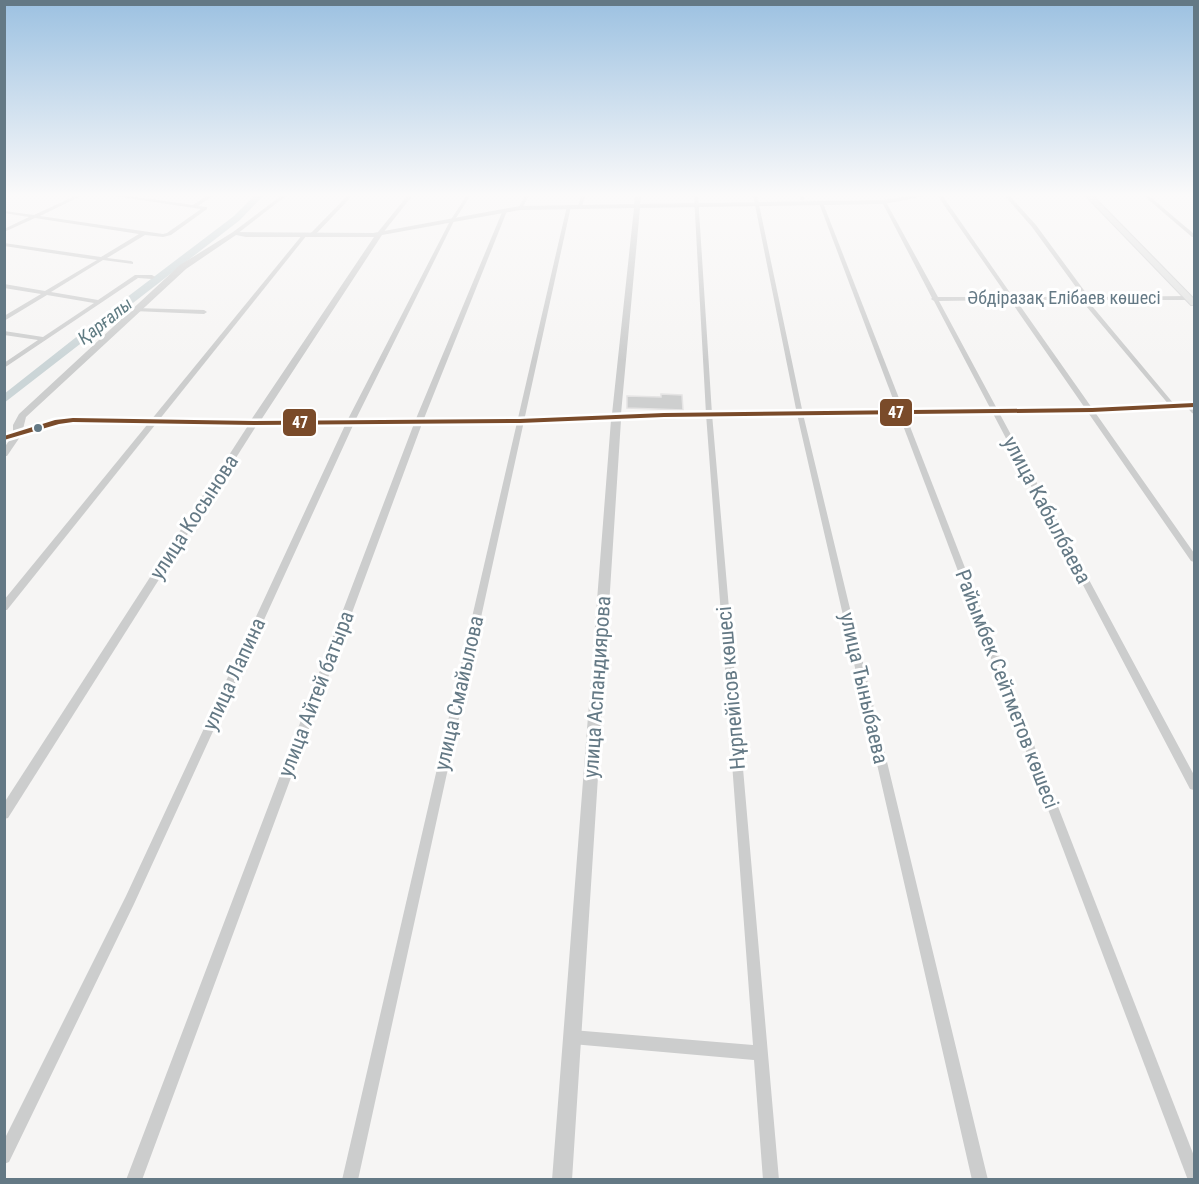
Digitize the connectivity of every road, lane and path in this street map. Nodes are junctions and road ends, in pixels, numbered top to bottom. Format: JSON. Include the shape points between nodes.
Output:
{"nodes":[{"id":1,"x":45,"y":250,"type":"edge"},
{"id":2,"x":116,"y":250,"type":"edge"},
{"id":3,"x":205,"y":250,"type":"edge"},
{"id":4,"x":295,"y":250,"type":"edge"},
{"id":5,"x":369,"y":250,"type":"edge"},
{"id":6,"x":437,"y":250,"type":"edge"},
{"id":7,"x":489,"y":250,"type":"edge"},
{"id":8,"x":559,"y":250,"type":"edge"},
{"id":9,"x":632,"y":250,"type":"edge"},
{"id":10,"x":698,"y":250,"type":"edge"},
{"id":11,"x":766,"y":250,"type":"edge"},
{"id":12,"x":839,"y":250,"type":"edge"},
{"id":13,"x":909,"y":250,"type":"edge"},
{"id":14,"x":978,"y":250,"type":"edge"},
{"id":15,"x":1052,"y":250,"type":"edge"},
{"id":16,"x":1143,"y":250,"type":"edge"},
{"id":17,"x":102,"y":259,"type":"junction"},
{"id":18,"x":130,"y":263,"type":"dead end"},
{"id":19,"x":152,"y":277,"type":"dead end"},
{"id":20,"x":4,"y":286,"type":"edge"},
{"id":21,"x":45,"y":294,"type":"junction"},
{"id":22,"x":934,"y":299,"type":"junction"},
{"id":23,"x":1013,"y":299,"type":"junction"},
{"id":24,"x":1084,"y":300,"type":"junction"},
{"id":25,"x":1193,"y":300,"type":"edge"},
{"id":26,"x":99,"y":302,"type":"junction"},
{"id":27,"x":135,"y":310,"type":"junction"},
{"id":28,"x":204,"y":312,"type":"dead end"},
{"id":29,"x":4,"y":319,"type":"edge"},
{"id":30,"x":4,"y":333,"type":"edge"},
{"id":31,"x":43,"y":339,"type":"junction"},
{"id":32,"x":4,"y":366,"type":"edge"},
{"id":33,"x":1172,"y":405,"type":"junction"},
{"id":34,"x":1192,"y":407,"type":"edge"},
{"id":35,"x":1092,"y":410,"type":"junction"},
{"id":36,"x":994,"y":411,"type":"junction"},
{"id":37,"x":901,"y":413,"type":"junction"},
{"id":38,"x":709,"y":414,"type":"junction"},
{"id":39,"x":800,"y":414,"type":"junction"},
{"id":40,"x":616,"y":418,"type":"junction"},
{"id":41,"x":419,"y":421,"type":"junction"},
{"id":42,"x":520,"y":421,"type":"junction"},
{"id":43,"x":351,"y":422,"type":"junction"},
{"id":44,"x":152,"y":423,"type":"junction"},
{"id":45,"x":254,"y":423,"type":"junction"},
{"id":46,"x":18,"y":434,"type":"junction"},
{"id":47,"x":4,"y":438,"type":"edge"},
{"id":48,"x":4,"y":454,"type":"edge"},
{"id":49,"x":1194,"y":559,"type":"edge"},
{"id":50,"x":4,"y":608,"type":"edge"},
{"id":51,"x":1194,"y":785,"type":"edge"},
{"id":52,"x":4,"y":814,"type":"edge"},
{"id":53,"x":572,"y":1037,"type":"junction"},
{"id":54,"x":761,"y":1053,"type":"junction"},
{"id":55,"x":4,"y":1156,"type":"edge"},
{"id":56,"x":1194,"y":1175,"type":"edge"},
{"id":57,"x":134,"y":1179,"type":"edge"},
{"id":58,"x":350,"y":1179,"type":"edge"},
{"id":59,"x":562,"y":1179,"type":"edge"},
{"id":60,"x":771,"y":1179,"type":"edge"},
{"id":61,"x":980,"y":1179,"type":"edge"}],
"edges":[{"from":1,"to":17,"type":"street"},
{"from":2,"to":17,"type":"street"},
{"from":3,"to":27,"type":"street"},
{"from":4,"to":44,"type":"street"},
{"from":5,"to":45,"type":"street","name":"улица Косынова"},
{"from":6,"to":43,"type":"street","name":"улица Лапина"},
{"from":7,"to":41,"type":"street","name":"улица Айтей батыра"},
{"from":8,"to":42,"type":"street","name":"улица Смайылова"},
{"from":9,"to":40,"type":"street","name":"улица Аспандиярова"},
{"from":10,"to":38,"type":"street","name":"Нұрпейісов көшесі"},
{"from":11,"to":39,"type":"street","name":"улица Тыныбаева"},
{"from":12,"to":37,"type":"street","name":"Райымбек Сейтметов көшесі"},
{"from":13,"to":22,"type":"street","name":"улица Кабылбаева"},
{"from":14,"to":23,"type":"street"},
{"from":15,"to":24,"type":"street","via":[[1084,294]]},
{"from":16,"to":25,"type":"main road"},
{"from":17,"to":18,"type":"street"},
{"from":17,"to":21,"type":"street"},
{"from":19,"to":26,"type":"street","via":[[137,276]]},
{"from":20,"to":21,"type":"street"},
{"from":21,"to":26,"type":"street"},
{"from":21,"to":29,"type":"street"},
{"from":22,"to":23,"type":"street","name":"Әбдіразақ Елібаев көшесі"},
{"from":22,"to":36,"type":"street","name":"улица Кабылбаева"},
{"from":23,"to":24,"type":"street","name":"Әбдіразақ Елібаев көшесі"},
{"from":23,"to":35,"type":"street"},
{"from":24,"to":25,"type":"street","name":"Әбдіразақ Елібаев көшесі"},
{"from":24,"to":33,"type":"street"},
{"from":26,"to":31,"type":"street"},
{"from":27,"to":28,"type":"street"},
{"from":27,"to":46,"type":"street","via":[[22,417]]},
{"from":30,"to":31,"type":"street"},
{"from":31,"to":32,"type":"street"},
{"from":33,"to":34,"type":"street"},
{"from":33,"to":35,"type":"street"},
{"from":35,"to":36,"type":"street"},
{"from":35,"to":49,"type":"street"},
{"from":36,"to":37,"type":"street"},
{"from":36,"to":51,"type":"street","name":"улица Кабылбаева"},
{"from":37,"to":39,"type":"street"},
{"from":37,"to":56,"type":"street","name":"Райымбек Сейтметов көшесі"},
{"from":38,"to":39,"type":"street"},
{"from":38,"to":40,"type":"street"},
{"from":38,"to":54,"type":"street","name":"Нұрпейісов көшесі"},
{"from":39,"to":61,"type":"street","name":"улица Тыныбаева"},
{"from":40,"to":42,"type":"street"},
{"from":40,"to":53,"type":"street","name":"улица Аспандиярова"},
{"from":41,"to":42,"type":"street"},
{"from":41,"to":43,"type":"street"},
{"from":41,"to":57,"type":"street","name":"улица Айтей батыра"},
{"from":42,"to":58,"type":"street","name":"улица Смайылова"},
{"from":43,"to":45,"type":"street"},
{"from":43,"to":55,"type":"street","name":"улица Лапина","via":[[135,889]]},
{"from":44,"to":45,"type":"street"},
{"from":44,"to":46,"type":"street","via":[[73,420]]},
{"from":44,"to":50,"type":"street"},
{"from":45,"to":52,"type":"street","name":"улица Косынова"},
{"from":46,"to":47,"type":"street"},
{"from":46,"to":48,"type":"street"},
{"from":53,"to":54,"type":"street"},
{"from":53,"to":59,"type":"street","name":"улица Аспандиярова"},
{"from":54,"to":60,"type":"street","name":"Нұрпейісов көшесі"}]}
